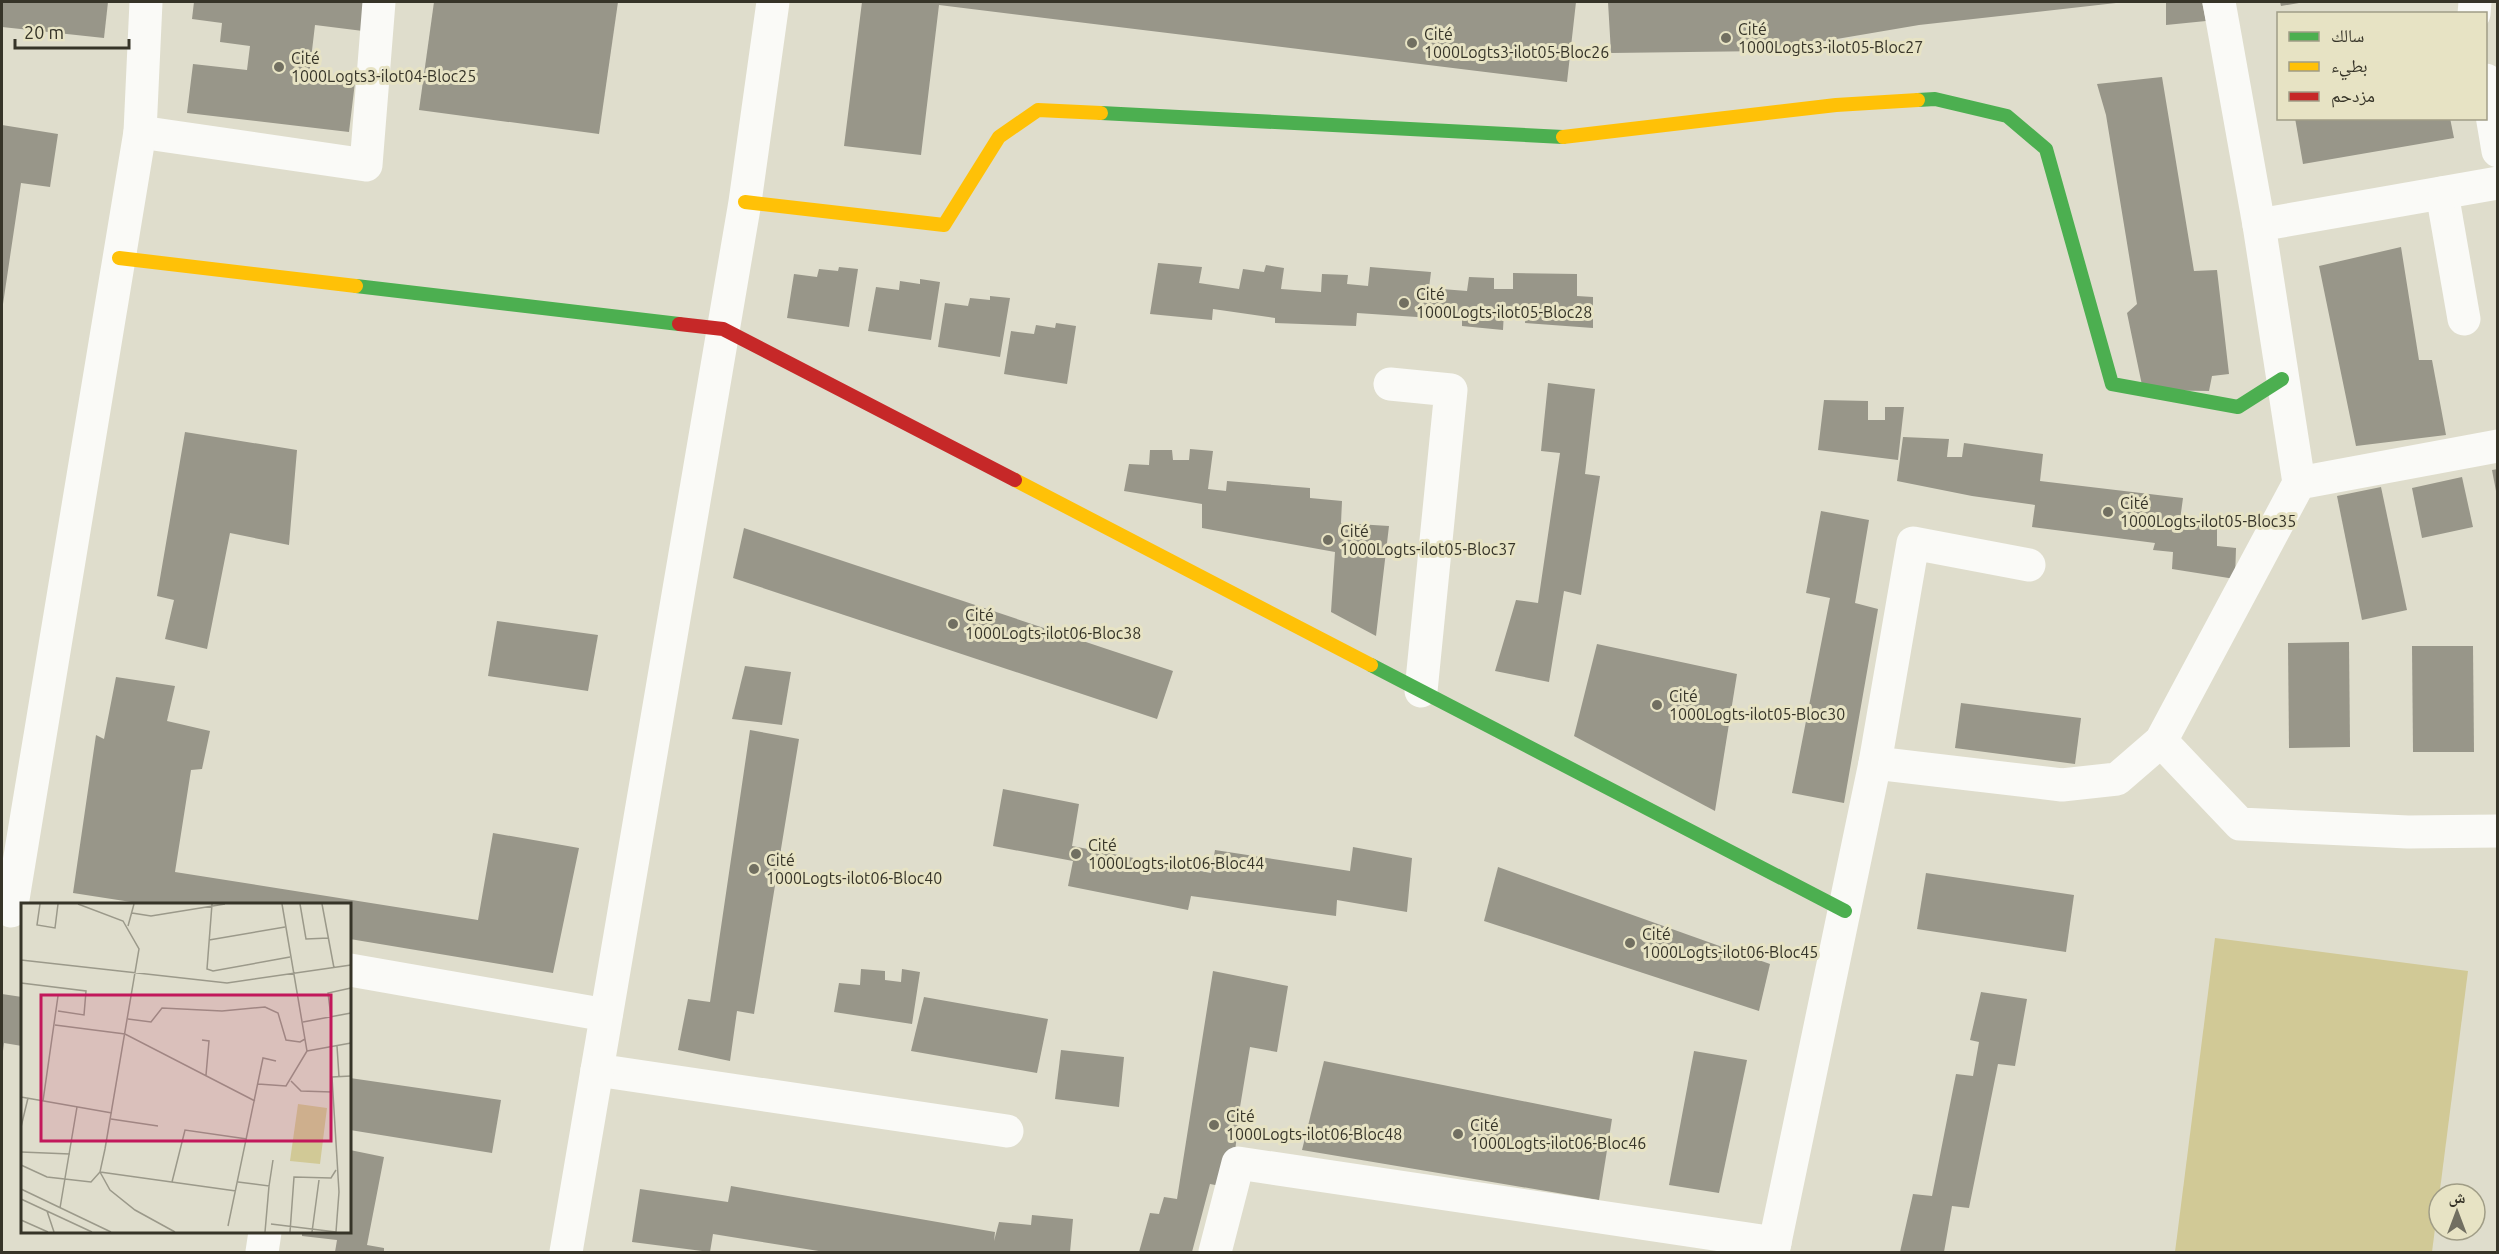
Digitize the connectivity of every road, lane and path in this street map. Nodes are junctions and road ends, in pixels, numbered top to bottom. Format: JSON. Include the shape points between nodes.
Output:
{"nodes":[{"id":1,"x":146,"y":2,"type":"edge"},
{"id":2,"x":379,"y":2,"type":"edge"},
{"id":3,"x":773,"y":2,"type":"edge"},
{"id":4,"x":2219,"y":2,"type":"edge"},
{"id":5,"x":2487,"y":86,"type":"edge"},
{"id":6,"x":140,"y":132,"type":"junction"},
{"id":7,"x":2498,"y":151,"type":"edge"},
{"id":8,"x":2498,"y":183,"type":"edge"},
{"id":9,"x":2442,"y":193,"type":"junction"},
{"id":10,"x":745,"y":202,"type":"junction"},
{"id":11,"x":2259,"y":225,"type":"junction"},
{"id":12,"x":119,"y":258,"type":"junction"},
{"id":13,"x":2464,"y":318,"type":"dead end"},
{"id":14,"x":723,"y":329,"type":"junction"},
{"id":15,"x":2282,"y":379,"type":"junction"},
{"id":16,"x":1390,"y":384,"type":"dead end"},
{"id":17,"x":2498,"y":446,"type":"edge"},
{"id":18,"x":2299,"y":483,"type":"junction"},
{"id":19,"x":2029,"y":566,"type":"dead end"},
{"id":20,"x":1421,"y":691,"type":"junction"},
{"id":21,"x":2161,"y":741,"type":"junction"},
{"id":22,"x":1875,"y":763,"type":"junction"},
{"id":23,"x":2498,"y":831,"type":"edge"},
{"id":24,"x":1845,"y":910,"type":"junction"},
{"id":25,"x":12,"y":911,"type":"edge"},
{"id":26,"x":351,"y":970,"type":"edge"},
{"id":27,"x":606,"y":1015,"type":"junction"},
{"id":28,"x":597,"y":1070,"type":"junction"},
{"id":29,"x":1006,"y":1131,"type":"dead end"},
{"id":30,"x":265,"y":1233,"type":"edge"},
{"id":31,"x":1774,"y":1248,"type":"edge"},
{"id":32,"x":262,"y":1252,"type":"edge"},
{"id":33,"x":566,"y":1252,"type":"edge"},
{"id":34,"x":1215,"y":1252,"type":"edge"}],
"edges":[{"from":1,"to":6,"type":"street"},
{"from":2,"to":6,"type":"street","via":[[366,165]]},
{"from":3,"to":10,"type":"street"},
{"from":4,"to":11,"type":"street"},
{"from":5,"to":7,"type":"street"},
{"from":6,"to":12,"type":"street"},
{"from":8,"to":9,"type":"street"},
{"from":9,"to":11,"type":"street"},
{"from":9,"to":13,"type":"street"},
{"from":10,"to":14,"type":"street"},
{"from":10,"to":15,"type":"street","via":[[944,225],[999,137],[1038,110],[1561,137],[1836,105],[1935,99],[2007,116],[2046,149],[2112,384],[2238,406]]},
{"from":11,"to":15,"type":"street"},
{"from":12,"to":14,"type":"street"},
{"from":12,"to":25,"type":"street"},
{"from":14,"to":20,"type":"street"},
{"from":14,"to":27,"type":"street"},
{"from":15,"to":18,"type":"street"},
{"from":16,"to":20,"type":"street","via":[[1451,390]]},
{"from":17,"to":18,"type":"street"},
{"from":18,"to":21,"type":"street"},
{"from":19,"to":22,"type":"street","via":[[1913,543]]},
{"from":20,"to":24,"type":"street"},
{"from":21,"to":22,"type":"street","via":[[2117,779],[2062,784]]},
{"from":21,"to":23,"type":"street","via":[[2240,824],[2408,832]]},
{"from":22,"to":24,"type":"street"},
{"from":24,"to":31,"type":"street"},
{"from":26,"to":27,"type":"street"},
{"from":27,"to":28,"type":"street"},
{"from":28,"to":29,"type":"street"},
{"from":28,"to":33,"type":"street"},
{"from":30,"to":32,"type":"street"},
{"from":31,"to":34,"type":"street","via":[[1238,1162]]}]}
